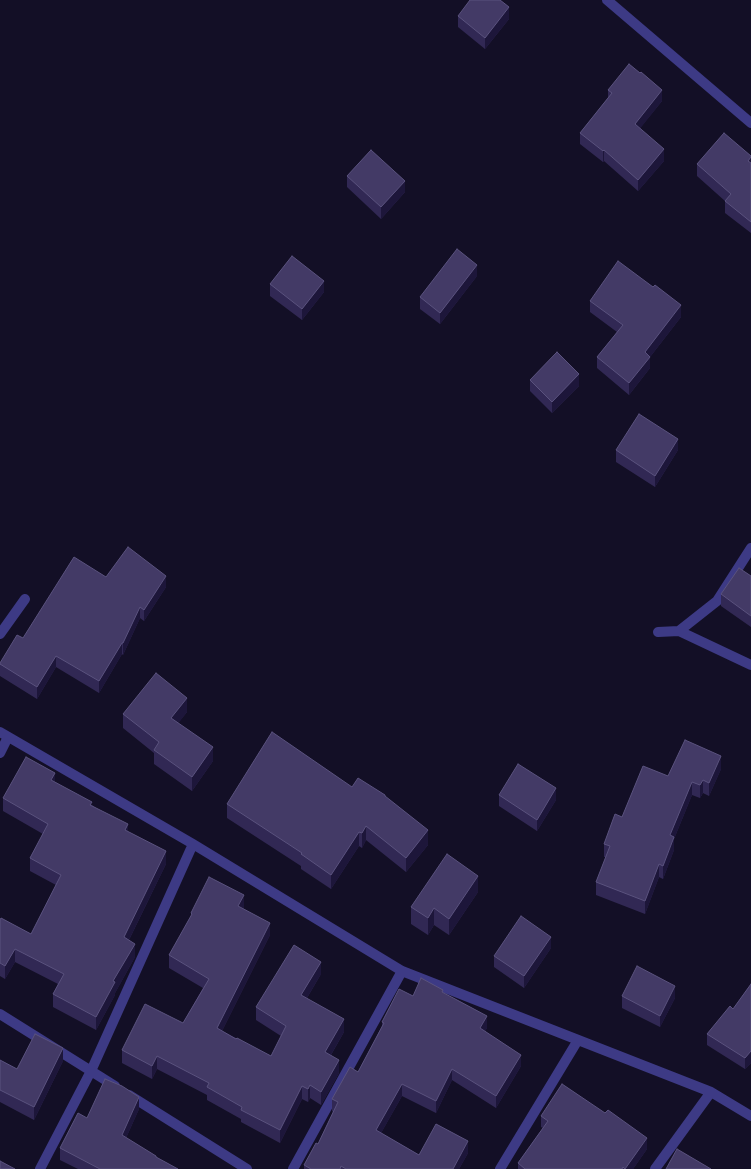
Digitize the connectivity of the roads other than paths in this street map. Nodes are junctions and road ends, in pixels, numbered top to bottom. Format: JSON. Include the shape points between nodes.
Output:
{"nodes":[{"id":1,"x":607,"y":0,"type":"edge"},
{"id":2,"x":751,"y":123,"type":"edge"},
{"id":3,"x":751,"y":548,"type":"edge"},
{"id":4,"x":25,"y":599,"type":"dead end"},
{"id":5,"x":679,"y":631,"type":"junction"},
{"id":6,"x":658,"y":632,"type":"dead end"},
{"id":7,"x":0,"y":634,"type":"edge"},
{"id":8,"x":751,"y":665,"type":"edge"},
{"id":9,"x":4,"y":734,"type":"edge"},
{"id":10,"x":0,"y":752,"type":"edge"},
{"id":11,"x":193,"y":844,"type":"junction"},
{"id":12,"x":402,"y":971,"type":"junction"},
{"id":13,"x":0,"y":1014,"type":"edge"},
{"id":14,"x":578,"y":1040,"type":"junction"},
{"id":15,"x":91,"y":1071,"type":"junction"},
{"id":16,"x":711,"y":1092,"type":"junction"},
{"id":17,"x":751,"y":1116,"type":"edge"},
{"id":18,"x":40,"y":1169,"type":"edge"},
{"id":19,"x":247,"y":1169,"type":"edge"},
{"id":20,"x":293,"y":1169,"type":"edge"},
{"id":21,"x":500,"y":1169,"type":"edge"},
{"id":22,"x":655,"y":1169,"type":"edge"}],
"edges":[{"from":1,"to":2,"type":"street"},
{"from":3,"to":5,"type":"street","via":[[717,601]]},
{"from":4,"to":7,"type":"street"},
{"from":5,"to":6,"type":"street"},
{"from":5,"to":8,"type":"street"},
{"from":9,"to":10,"type":"street"},
{"from":9,"to":11,"type":"street"},
{"from":11,"to":12,"type":"street"},
{"from":11,"to":15,"type":"street"},
{"from":12,"to":14,"type":"street"},
{"from":12,"to":20,"type":"street"},
{"from":13,"to":15,"type":"street"},
{"from":14,"to":16,"type":"street"},
{"from":14,"to":21,"type":"street"},
{"from":15,"to":18,"type":"street"},
{"from":15,"to":19,"type":"street"},
{"from":16,"to":17,"type":"street"},
{"from":16,"to":22,"type":"street"}]}
